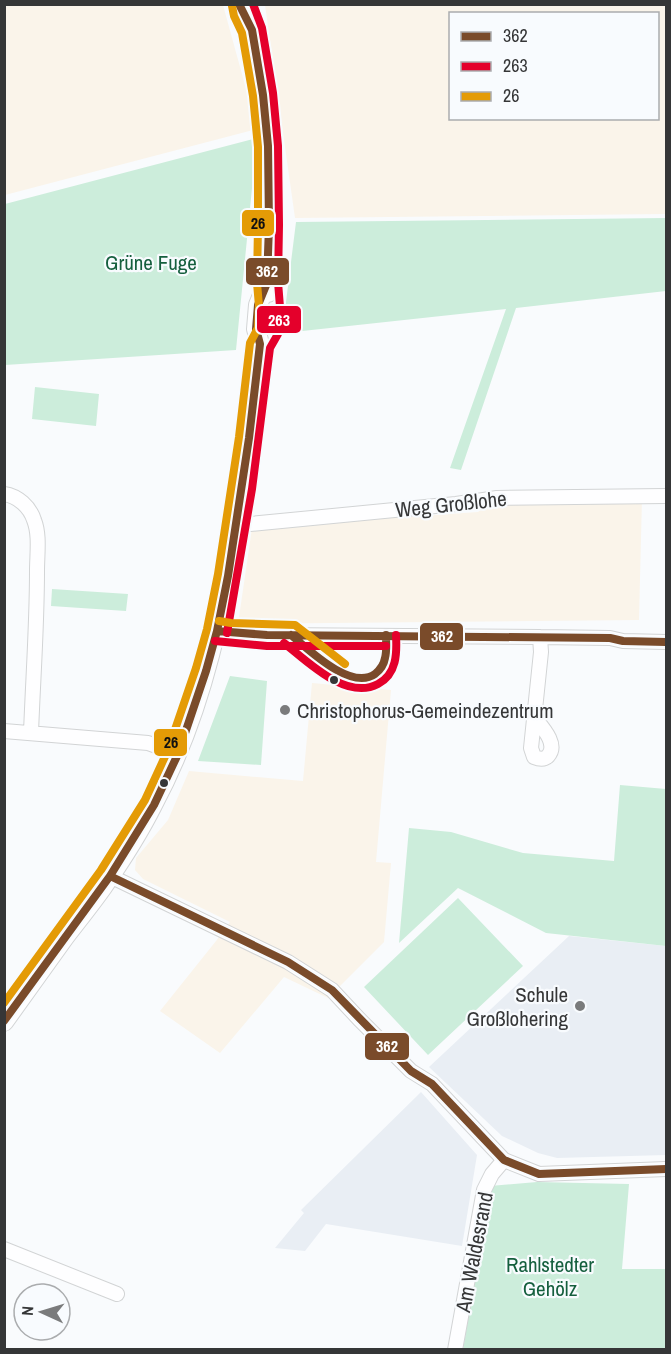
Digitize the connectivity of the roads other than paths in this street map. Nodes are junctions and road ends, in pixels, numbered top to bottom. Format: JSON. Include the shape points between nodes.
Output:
{"nodes":[{"id":1,"x":239,"y":4,"type":"edge"},
{"id":2,"x":247,"y":4,"type":"edge"},
{"id":3,"x":252,"y":30,"type":"junction"},
{"id":4,"x":4,"y":494,"type":"edge"},
{"id":5,"x":666,"y":496,"type":"edge"},
{"id":6,"x":237,"y":522,"type":"junction"},
{"id":7,"x":217,"y":631,"type":"junction"},
{"id":8,"x":540,"y":636,"type":"junction"},
{"id":9,"x":666,"y":642,"type":"edge"},
{"id":10,"x":534,"y":717,"type":"dead end"},
{"id":11,"x":4,"y":731,"type":"edge"},
{"id":12,"x":31,"y":733,"type":"junction"},
{"id":13,"x":178,"y":754,"type":"junction"},
{"id":14,"x":110,"y":876,"type":"junction"},
{"id":15,"x":4,"y":1022,"type":"edge"},
{"id":16,"x":504,"y":1160,"type":"junction"},
{"id":17,"x":666,"y":1169,"type":"edge"},
{"id":18,"x":4,"y":1250,"type":"edge"},
{"id":19,"x":117,"y":1294,"type":"dead end"},
{"id":20,"x":455,"y":1350,"type":"edge"}],
"edges":[{"from":1,"to":3,"type":"street"},
{"from":2,"to":3,"type":"street"},
{"from":3,"to":6,"type":"street","via":[[268,146],[267,283],[258,305],[256,329],[260,344]]},
{"from":4,"to":12,"type":"street","via":[[26,505],[36,523]]},
{"from":5,"to":6,"type":"street","name":"Weg Großlohe","via":[[497,498],[250,524]]},
{"from":6,"to":7,"type":"street"},
{"from":7,"to":8,"type":"street","via":[[267,635]]},
{"from":7,"to":13,"type":"street"},
{"from":8,"to":9,"type":"street"},
{"from":8,"to":10,"type":"street"},
{"from":11,"to":12,"type":"street"},
{"from":12,"to":13,"type":"street","via":[[148,743]]},
{"from":13,"to":14,"type":"street","via":[[154,805]]},
{"from":14,"to":15,"type":"street"},
{"from":14,"to":16,"type":"street","via":[[288,962],[332,990],[411,1071],[432,1084]]},
{"from":16,"to":17,"type":"street","via":[[539,1174]]},
{"from":16,"to":20,"type":"street","name":"Am Waldesrand","via":[[484,1190]]},
{"from":18,"to":19,"type":"street"}]}
